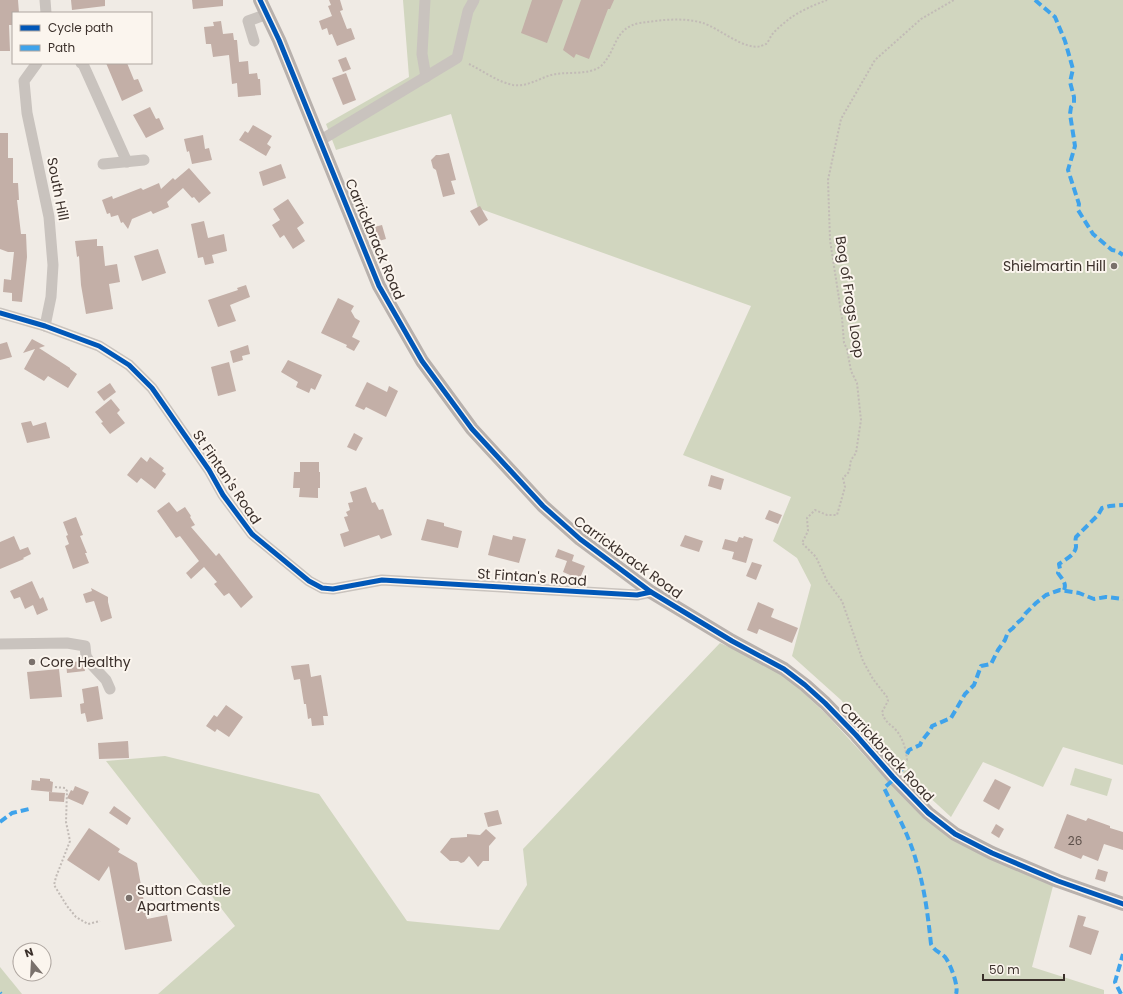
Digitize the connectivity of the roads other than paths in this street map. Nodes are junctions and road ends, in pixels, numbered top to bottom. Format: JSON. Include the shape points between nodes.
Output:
{"nodes":[{"id":1,"x":45,"y":0,"type":"edge"},
{"id":2,"x":260,"y":0,"type":"edge"},
{"id":3,"x":425,"y":0,"type":"edge"},
{"id":4,"x":474,"y":0,"type":"edge"},
{"id":5,"x":46,"y":12,"type":"edge"},
{"id":6,"x":267,"y":14,"type":"junction"},
{"id":7,"x":254,"y":41,"type":"dead end"},
{"id":8,"x":36,"y":64,"type":"edge"},
{"id":9,"x":83,"y":64,"type":"edge"},
{"id":10,"x":426,"y":77,"type":"junction"},
{"id":11,"x":321,"y":140,"type":"junction"},
{"id":12,"x":144,"y":160,"type":"dead end"},
{"id":13,"x":127,"y":162,"type":"junction"},
{"id":14,"x":102,"y":164,"type":"dead end"},
{"id":15,"x":0,"y":313,"type":"edge"},
{"id":16,"x":45,"y":326,"type":"junction"},
{"id":17,"x":651,"y":592,"type":"junction"},
{"id":18,"x":0,"y":644,"type":"edge"},
{"id":19,"x":110,"y":689,"type":"dead end"},
{"id":20,"x":1123,"y":904,"type":"edge"}],
"edges":[{"from":1,"to":5,"type":"street"},
{"from":2,"to":6,"type":"main road","name":"Carrickbrack Road"},
{"from":3,"to":10,"type":"street","via":[[422,54]]},
{"from":4,"to":10,"type":"street","via":[[468,11],[457,58]]},
{"from":6,"to":7,"type":"street","via":[[248,21]]},
{"from":6,"to":11,"type":"main road","name":"Carrickbrack Road"},
{"from":8,"to":16,"type":"street","name":"South Hill","via":[[24,81],[27,113],[49,217],[52,252],[51,296]]},
{"from":9,"to":13,"type":"street"},
{"from":10,"to":11,"type":"street"},
{"from":11,"to":17,"type":"main road","name":"Carrickbrack Road","via":[[379,286],[422,361],[472,429],[543,506],[580,540]]},
{"from":12,"to":13,"type":"street"},
{"from":13,"to":14,"type":"street"},
{"from":15,"to":16,"type":"street","name":"St Fintan's Road"},
{"from":16,"to":17,"type":"street","name":"St Fintan's Road","via":[[99,346],[129,365],[152,388],[252,534],[309,581],[322,588],[333,589],[382,580],[637,595]]},
{"from":17,"to":20,"type":"main road","name":"Carrickbrack Road","via":[[726,638],[784,669],[805,685],[856,735],[928,813],[955,834],[1052,879]]},
{"from":18,"to":19,"type":"street","via":[[66,643],[85,646],[86,656],[106,680]]}]}
